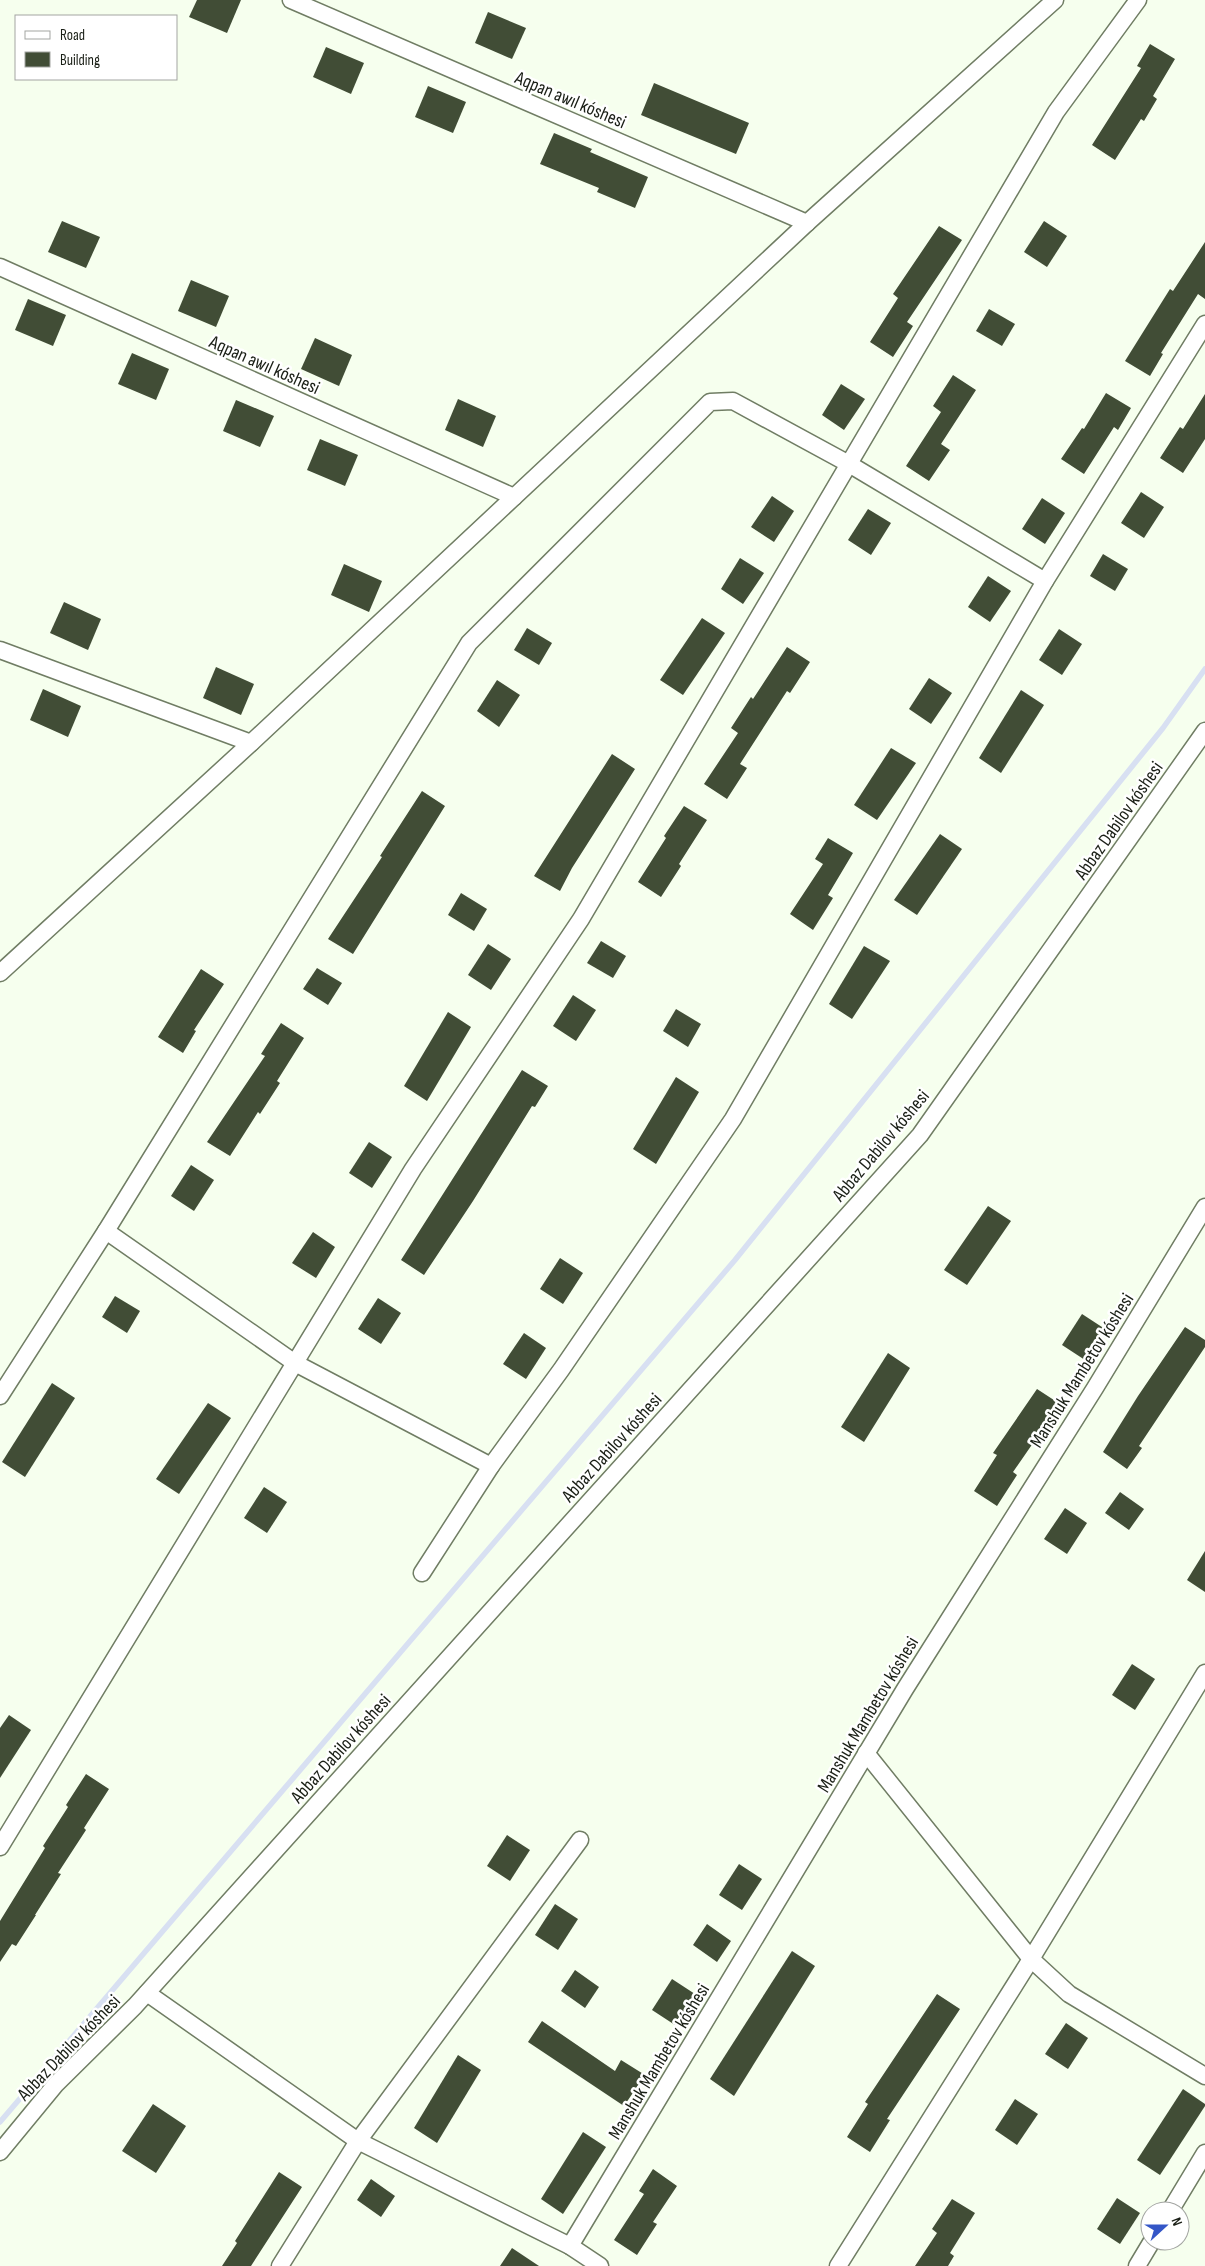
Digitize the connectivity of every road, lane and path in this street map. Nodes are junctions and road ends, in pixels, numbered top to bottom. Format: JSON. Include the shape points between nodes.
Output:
{"nodes":[{"id":1,"x":292,"y":0,"type":"edge"},
{"id":2,"x":1055,"y":0,"type":"edge"},
{"id":3,"x":1138,"y":0,"type":"edge"},
{"id":4,"x":807,"y":223,"type":"junction"},
{"id":5,"x":0,"y":267,"type":"edge"},
{"id":6,"x":1205,"y":324,"type":"edge"},
{"id":7,"x":849,"y":464,"type":"junction"},
{"id":8,"x":514,"y":497,"type":"junction"},
{"id":9,"x":1046,"y":581,"type":"junction"},
{"id":10,"x":0,"y":650,"type":"edge"},
{"id":11,"x":1205,"y":731,"type":"edge"},
{"id":12,"x":252,"y":743,"type":"junction"},
{"id":13,"x":0,"y":973,"type":"edge"},
{"id":14,"x":1205,"y":1207,"type":"edge"},
{"id":15,"x":106,"y":1231,"type":"junction"},
{"id":16,"x":295,"y":1363,"type":"junction"},
{"id":17,"x":0,"y":1396,"type":"edge"},
{"id":18,"x":491,"y":1466,"type":"junction"},
{"id":19,"x":422,"y":1573,"type":"dead end"},
{"id":20,"x":1205,"y":1674,"type":"edge"},
{"id":21,"x":866,"y":1753,"type":"junction"},
{"id":22,"x":580,"y":1840,"type":"dead end"},
{"id":23,"x":0,"y":1847,"type":"edge"},
{"id":24,"x":1031,"y":1959,"type":"junction"},
{"id":25,"x":147,"y":1993,"type":"junction"},
{"id":26,"x":1205,"y":2076,"type":"edge"},
{"id":27,"x":358,"y":2141,"type":"junction"},
{"id":28,"x":0,"y":2152,"type":"edge"},
{"id":29,"x":1205,"y":2152,"type":"edge"},
{"id":30,"x":1176,"y":2201,"type":"edge"},
{"id":31,"x":570,"y":2246,"type":"junction"},
{"id":32,"x":1146,"y":2251,"type":"edge"},
{"id":33,"x":280,"y":2266,"type":"edge"},
{"id":34,"x":600,"y":2266,"type":"edge"},
{"id":35,"x":838,"y":2266,"type":"edge"},
{"id":36,"x":1137,"y":2266,"type":"edge"}],
"edges":[{"from":1,"to":4,"type":"street","name":"Aqpan awıl kóshesi"},
{"from":2,"to":4,"type":"street"},
{"from":3,"to":7,"type":"street","via":[[1056,112]]},
{"from":4,"to":8,"type":"street"},
{"from":5,"to":8,"type":"street","name":"Aqpan awıl kóshesi"},
{"from":6,"to":9,"type":"street"},
{"from":7,"to":9,"type":"street"},
{"from":7,"to":15,"type":"street","via":[[733,401],[710,402],[469,643]]},
{"from":7,"to":16,"type":"street","via":[[581,919],[413,1169]]},
{"from":8,"to":12,"type":"street"},
{"from":9,"to":18,"type":"street","via":[[733,1118],[561,1370]]},
{"from":10,"to":12,"type":"street"},
{"from":11,"to":25,"type":"street","name":"Abbaz Dabilov kóshesi","via":[[920,1135]]},
{"from":12,"to":13,"type":"street"},
{"from":14,"to":21,"type":"street","name":"Manshuk Mambetov kóshesi"},
{"from":15,"to":16,"type":"street"},
{"from":15,"to":17,"type":"street"},
{"from":16,"to":18,"type":"street"},
{"from":16,"to":23,"type":"street"},
{"from":18,"to":19,"type":"street"},
{"from":20,"to":24,"type":"street"},
{"from":21,"to":24,"type":"street"},
{"from":21,"to":31,"type":"street","name":"Manshuk Mambetov kóshesi"},
{"from":22,"to":27,"type":"street"},
{"from":24,"to":26,"type":"street","via":[[1069,1994]]},
{"from":24,"to":35,"type":"street"},
{"from":25,"to":27,"type":"street"},
{"from":25,"to":28,"type":"street","name":"Abbaz Dabilov kóshesi","via":[[56,2084]]},
{"from":27,"to":31,"type":"street"},
{"from":27,"to":33,"type":"street"},
{"from":29,"to":30,"type":"street"},
{"from":31,"to":34,"type":"street"},
{"from":32,"to":36,"type":"street"}]}
